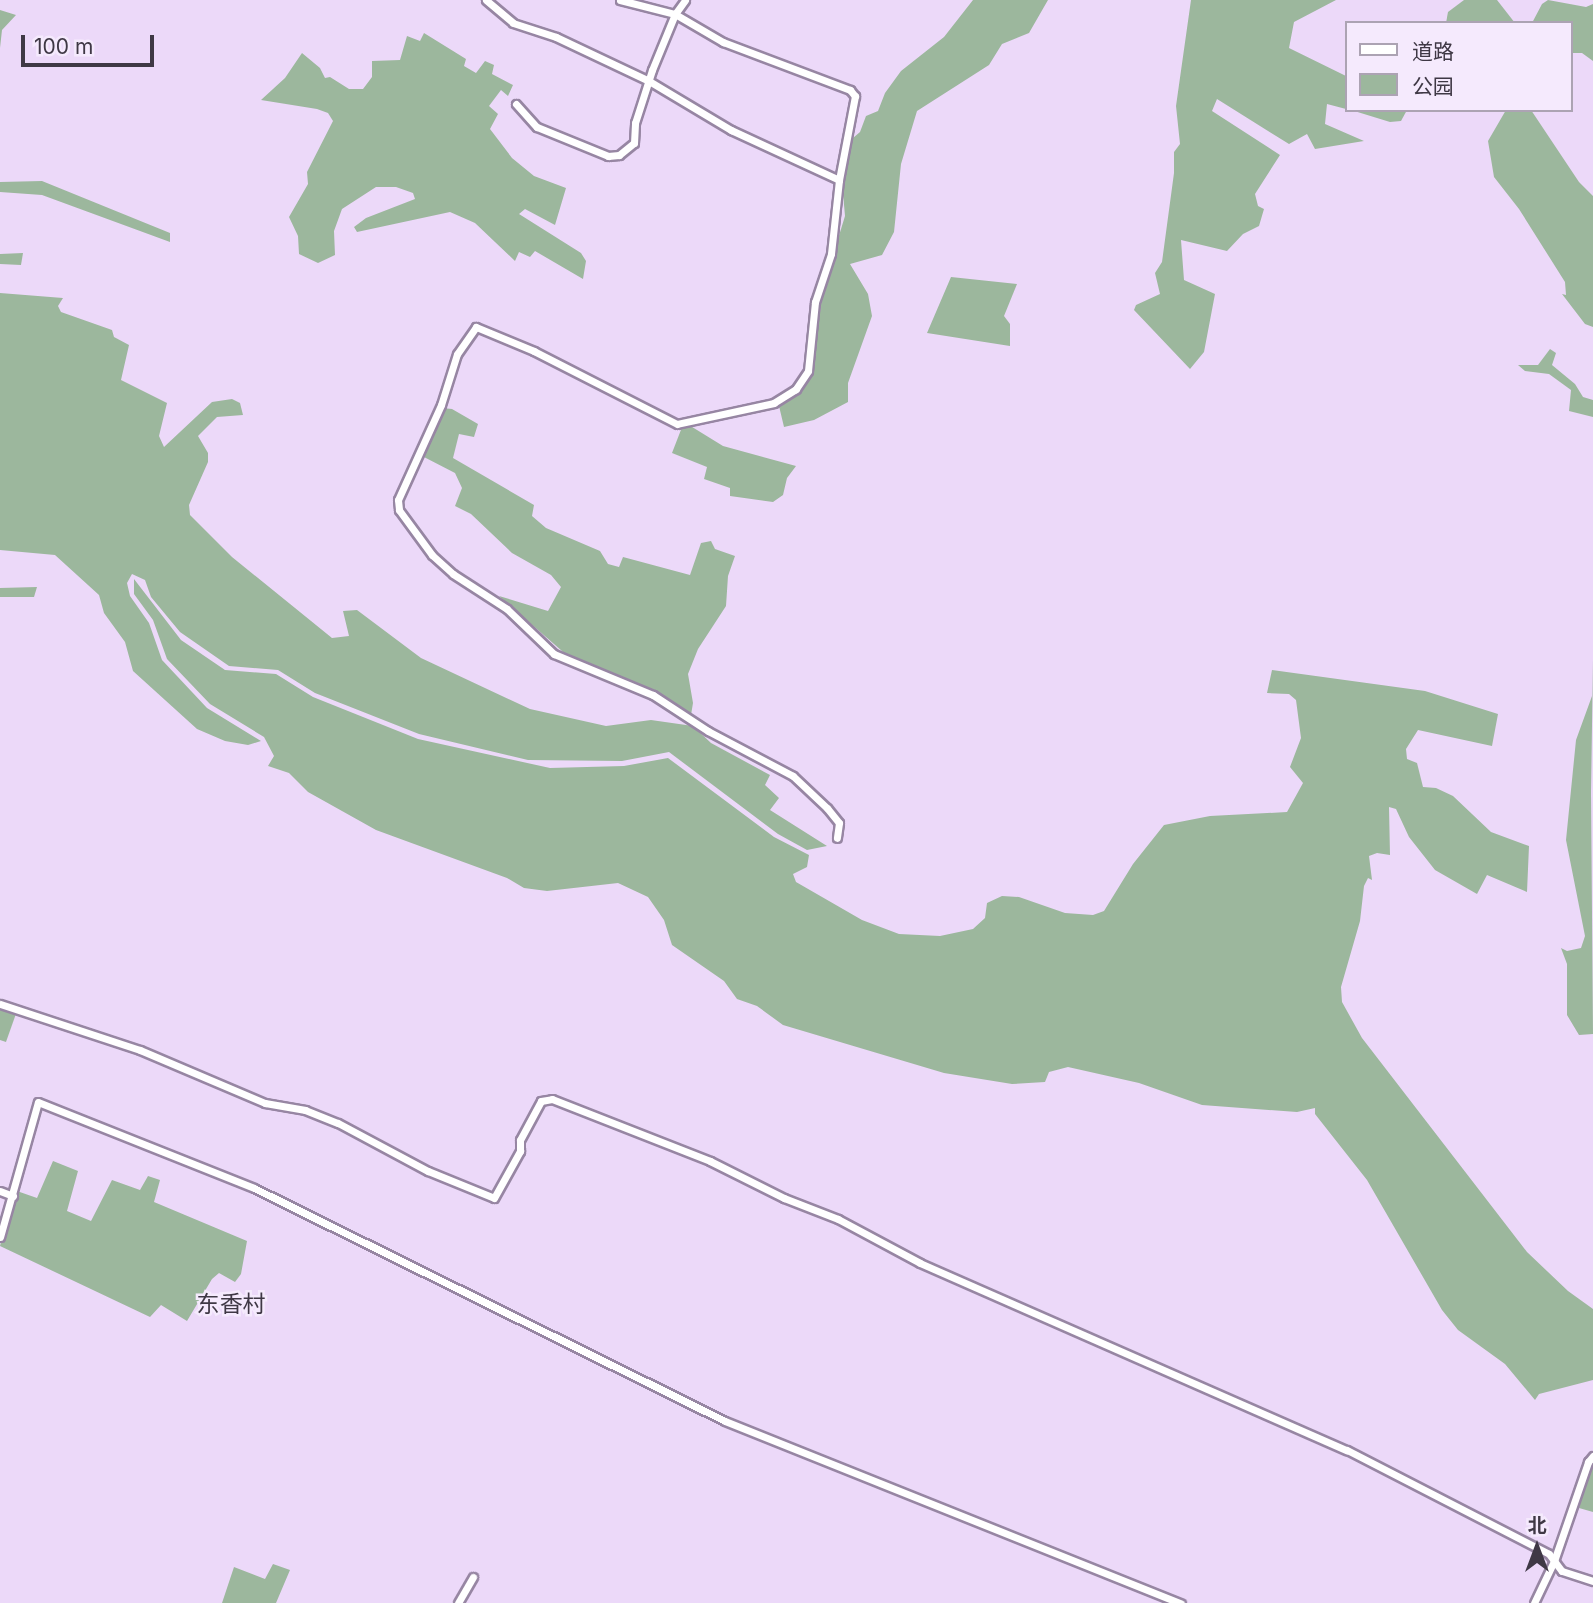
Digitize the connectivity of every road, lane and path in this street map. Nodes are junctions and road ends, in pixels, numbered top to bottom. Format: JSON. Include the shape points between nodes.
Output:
{"nodes":[{"id":1,"x":486,"y":0,"type":"edge"},
{"id":2,"x":620,"y":0,"type":"edge"},
{"id":3,"x":685,"y":0,"type":"edge"},
{"id":4,"x":675,"y":14,"type":"junction"},
{"id":5,"x":649,"y":81,"type":"junction"},
{"id":6,"x":516,"y":104,"type":"dead end"},
{"id":7,"x":839,"y":180,"type":"junction"},
{"id":8,"x":837,"y":838,"type":"dead end"},
{"id":9,"x":0,"y":1004,"type":"edge"},
{"id":10,"x":0,"y":1191,"type":"edge"},
{"id":11,"x":13,"y":1196,"type":"junction"},
{"id":12,"x":0,"y":1237,"type":"edge"},
{"id":13,"x":1593,"y":1456,"type":"edge"},
{"id":14,"x":1555,"y":1562,"type":"junction"},
{"id":15,"x":473,"y":1577,"type":"dead end"},
{"id":16,"x":1593,"y":1581,"type":"edge"},
{"id":17,"x":458,"y":1603,"type":"edge"},
{"id":18,"x":1181,"y":1603,"type":"edge"},
{"id":19,"x":1534,"y":1603,"type":"edge"}],
"edges":[{"from":1,"to":5,"type":"street","via":[[513,23],[556,37]]},
{"from":2,"to":4,"type":"street"},
{"from":3,"to":4,"type":"street"},
{"from":4,"to":5,"type":"street"},
{"from":4,"to":7,"type":"street","via":[[723,42],[850,90],[855,96]]},
{"from":5,"to":6,"type":"street","via":[[635,123],[634,142],[619,155],[608,156],[537,127]]},
{"from":5,"to":7,"type":"street","via":[[731,130]]},
{"from":7,"to":8,"type":"street","via":[[835,232],[815,302],[808,371],[796,389],[774,403],[677,424],[559,363],[476,327],[457,354],[441,405],[397,500],[399,510],[432,555],[507,609],[545,648],[653,695],[708,731],[793,776],[839,823]]},
{"from":9,"to":14,"type":"street","via":[[140,1051],[265,1102],[305,1110],[494,1198],[541,1101],[552,1099],[710,1161],[838,1219],[920,1263],[1347,1450],[1549,1554]]},
{"from":10,"to":11,"type":"street"},
{"from":11,"to":12,"type":"street"},
{"from":11,"to":18,"type":"street","via":[[38,1102],[254,1188],[725,1421]]},
{"from":13,"to":14,"type":"street"},
{"from":14,"to":16,"type":"street","via":[[1562,1571]]},
{"from":14,"to":19,"type":"street"},
{"from":15,"to":17,"type":"street"}]}
